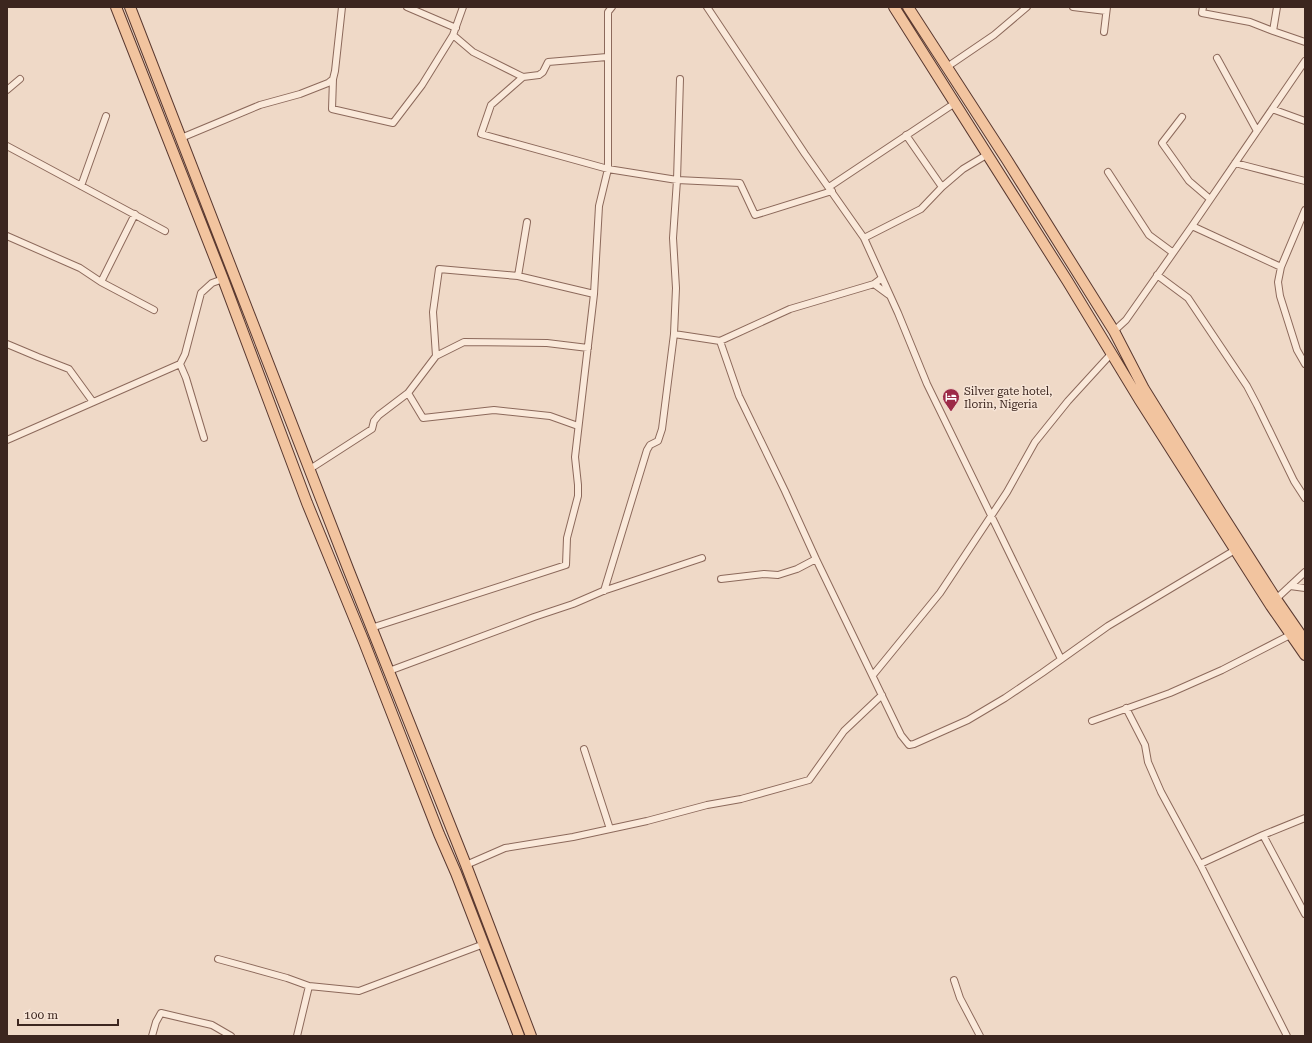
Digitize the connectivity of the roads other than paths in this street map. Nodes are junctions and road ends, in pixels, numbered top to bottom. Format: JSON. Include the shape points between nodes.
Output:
{"nodes":[{"id":1,"x":116,"y":7,"type":"edge"},
{"id":2,"x":130,"y":7,"type":"edge"},
{"id":3,"x":342,"y":7,"type":"edge"},
{"id":4,"x":407,"y":7,"type":"edge"},
{"id":5,"x":463,"y":7,"type":"edge"},
{"id":6,"x":707,"y":7,"type":"edge"},
{"id":7,"x":894,"y":7,"type":"edge"},
{"id":8,"x":908,"y":7,"type":"edge"},
{"id":9,"x":1028,"y":7,"type":"edge"},
{"id":10,"x":1073,"y":7,"type":"edge"},
{"id":11,"x":1204,"y":7,"type":"edge"},
{"id":12,"x":1277,"y":7,"type":"edge"},
{"id":13,"x":607,"y":9,"type":"edge"},
{"id":14,"x":1106,"y":9,"type":"edge"},
{"id":15,"x":454,"y":31,"type":"junction"},
{"id":16,"x":1273,"y":31,"type":"junction"},
{"id":17,"x":1104,"y":32,"type":"dead end"},
{"id":18,"x":1305,"y":42,"type":"edge"},
{"id":19,"x":936,"y":52,"type":"junction"},
{"id":20,"x":607,"y":57,"type":"junction"},
{"id":21,"x":926,"y":58,"type":"junction"},
{"id":22,"x":1217,"y":58,"type":"dead end"},
{"id":23,"x":1305,"y":61,"type":"edge"},
{"id":24,"x":946,"y":67,"type":"junction"},
{"id":25,"x":523,"y":77,"type":"junction"},
{"id":26,"x":20,"y":79,"type":"dead end"},
{"id":27,"x":333,"y":79,"type":"junction"},
{"id":28,"x":680,"y":79,"type":"dead end"},
{"id":29,"x":7,"y":90,"type":"edge"},
{"id":30,"x":954,"y":103,"type":"junction"},
{"id":31,"x":1272,"y":109,"type":"junction"},
{"id":32,"x":106,"y":116,"type":"dead end"},
{"id":33,"x":1182,"y":117,"type":"dead end"},
{"id":34,"x":1305,"y":121,"type":"edge"},
{"id":35,"x":1257,"y":131,"type":"junction"},
{"id":36,"x":906,"y":135,"type":"junction"},
{"id":37,"x":181,"y":138,"type":"junction"},
{"id":38,"x":7,"y":146,"type":"edge"},
{"id":39,"x":988,"y":154,"type":"junction"},
{"id":40,"x":1235,"y":163,"type":"junction"},
{"id":41,"x":608,"y":169,"type":"junction"},
{"id":42,"x":1108,"y":172,"type":"dead end"},
{"id":43,"x":677,"y":180,"type":"junction"},
{"id":44,"x":1305,"y":181,"type":"edge"},
{"id":45,"x":81,"y":186,"type":"junction"},
{"id":46,"x":942,"y":187,"type":"junction"},
{"id":47,"x":831,"y":189,"type":"junction"},
{"id":48,"x":1210,"y":199,"type":"junction"},
{"id":49,"x":1305,"y":210,"type":"edge"},
{"id":50,"x":134,"y":214,"type":"junction"},
{"id":51,"x":528,"y":222,"type":"dead end"},
{"id":52,"x":1192,"y":226,"type":"junction"},
{"id":53,"x":165,"y":231,"type":"dead end"},
{"id":54,"x":7,"y":236,"type":"edge"},
{"id":55,"x":864,"y":238,"type":"junction"},
{"id":56,"x":1172,"y":252,"type":"junction"},
{"id":57,"x":1281,"y":267,"type":"junction"},
{"id":58,"x":1079,"y":274,"type":"junction"},
{"id":59,"x":1157,"y":275,"type":"junction"},
{"id":60,"x":518,"y":276,"type":"junction"},
{"id":61,"x":882,"y":278,"type":"junction"},
{"id":62,"x":223,"y":279,"type":"junction"},
{"id":63,"x":101,"y":282,"type":"junction"},
{"id":64,"x":1068,"y":282,"type":"junction"},
{"id":65,"x":874,"y":284,"type":"junction"},
{"id":66,"x":594,"y":294,"type":"junction"},
{"id":67,"x":890,"y":296,"type":"junction"},
{"id":68,"x":154,"y":310,"type":"dead end"},
{"id":69,"x":1114,"y":331,"type":"junction"},
{"id":70,"x":674,"y":334,"type":"junction"},
{"id":71,"x":720,"y":341,"type":"junction"},
{"id":72,"x":7,"y":344,"type":"edge"},
{"id":73,"x":588,"y":348,"type":"junction"},
{"id":74,"x":1111,"y":354,"type":"junction"},
{"id":75,"x":436,"y":356,"type":"junction"},
{"id":76,"x":180,"y":364,"type":"junction"},
{"id":77,"x":1305,"y":364,"type":"edge"},
{"id":78,"x":408,"y":393,"type":"junction"},
{"id":79,"x":93,"y":402,"type":"junction"},
{"id":80,"x":578,"y":426,"type":"junction"},
{"id":81,"x":204,"y":438,"type":"dead end"},
{"id":82,"x":7,"y":440,"type":"edge"},
{"id":83,"x":310,"y":469,"type":"junction"},
{"id":84,"x":1305,"y":498,"type":"edge"},
{"id":85,"x":990,"y":516,"type":"junction"},
{"id":86,"x":1235,"y":550,"type":"junction"},
{"id":87,"x":702,"y":558,"type":"dead end"},
{"id":88,"x":816,"y":559,"type":"junction"},
{"id":89,"x":1305,"y":572,"type":"edge"},
{"id":90,"x":721,"y":579,"type":"dead end"},
{"id":91,"x":1290,"y":586,"type":"junction"},
{"id":92,"x":1305,"y":588,"type":"edge"},
{"id":93,"x":604,"y":591,"type":"junction"},
{"id":94,"x":1276,"y":599,"type":"junction"},
{"id":95,"x":372,"y":628,"type":"junction"},
{"id":96,"x":1292,"y":634,"type":"junction"},
{"id":97,"x":1305,"y":641,"type":"edge"},
{"id":98,"x":1305,"y":655,"type":"edge"},
{"id":99,"x":1061,"y":659,"type":"junction"},
{"id":100,"x":388,"y":671,"type":"junction"},
{"id":101,"x":872,"y":675,"type":"junction"},
{"id":102,"x":882,"y":695,"type":"junction"},
{"id":103,"x":1126,"y":708,"type":"junction"},
{"id":104,"x":1092,"y":721,"type":"dead end"},
{"id":105,"x":584,"y":749,"type":"dead end"},
{"id":106,"x":1305,"y":818,"type":"edge"},
{"id":107,"x":610,"y":829,"type":"junction"},
{"id":108,"x":1263,"y":835,"type":"junction"},
{"id":109,"x":1200,"y":864,"type":"junction"},
{"id":110,"x":466,"y":866,"type":"junction"},
{"id":111,"x":1305,"y":914,"type":"edge"},
{"id":112,"x":484,"y":944,"type":"junction"},
{"id":113,"x":218,"y":959,"type":"dead end"},
{"id":114,"x":954,"y":980,"type":"dead end"},
{"id":115,"x":309,"y":986,"type":"junction"},
{"id":116,"x":222,"y":1034,"type":"edge"},
{"id":117,"x":152,"y":1036,"type":"edge"},
{"id":118,"x":231,"y":1036,"type":"edge"},
{"id":119,"x":297,"y":1036,"type":"edge"},
{"id":120,"x":518,"y":1036,"type":"edge"},
{"id":121,"x":531,"y":1036,"type":"edge"},
{"id":122,"x":980,"y":1036,"type":"edge"},
{"id":123,"x":1287,"y":1036,"type":"edge"}],
"edges":[{"from":1,"to":62,"type":"main road"},
{"from":2,"to":37,"type":"main road"},
{"from":3,"to":27,"type":"street"},
{"from":4,"to":15,"type":"street"},
{"from":5,"to":15,"type":"street"},
{"from":6,"to":47,"type":"street"},
{"from":7,"to":21,"type":"main road"},
{"from":8,"to":19,"type":"main road"},
{"from":9,"to":24,"type":"street","via":[[994,35]]},
{"from":10,"to":14,"type":"street"},
{"from":11,"to":16,"type":"street","via":[[1202,13],[1250,22]]},
{"from":12,"to":16,"type":"street"},
{"from":13,"to":20,"type":"street"},
{"from":14,"to":17,"type":"street"},
{"from":15,"to":25,"type":"street","via":[[473,52]]},
{"from":15,"to":27,"type":"street","via":[[422,85],[393,123],[332,109]]},
{"from":16,"to":18,"type":"street"},
{"from":19,"to":21,"type":"main road"},
{"from":19,"to":24,"type":"main road"},
{"from":20,"to":25,"type":"street","via":[[548,62],[539,75]]},
{"from":20,"to":41,"type":"street"},
{"from":21,"to":30,"type":"main road"},
{"from":22,"to":35,"type":"street"},
{"from":23,"to":31,"type":"street"},
{"from":24,"to":58,"type":"main road"},
{"from":25,"to":41,"type":"street","via":[[491,106],[481,134]]},
{"from":26,"to":29,"type":"street"},
{"from":27,"to":37,"type":"street","via":[[300,94],[260,106]]},
{"from":28,"to":43,"type":"street"},
{"from":30,"to":36,"type":"street"},
{"from":30,"to":39,"type":"main road"},
{"from":31,"to":34,"type":"street"},
{"from":31,"to":35,"type":"street"},
{"from":32,"to":45,"type":"street"},
{"from":33,"to":48,"type":"street","via":[[1162,143],[1189,181]]},
{"from":35,"to":40,"type":"street"},
{"from":36,"to":46,"type":"street"},
{"from":36,"to":47,"type":"street"},
{"from":37,"to":83,"type":"main road"},
{"from":38,"to":45,"type":"street"},
{"from":39,"to":46,"type":"street"},
{"from":39,"to":64,"type":"main road"},
{"from":40,"to":44,"type":"street"},
{"from":40,"to":48,"type":"street"},
{"from":41,"to":43,"type":"street"},
{"from":41,"to":66,"type":"street","via":[[599,206]]},
{"from":42,"to":56,"type":"street","via":[[1149,235]]},
{"from":43,"to":47,"type":"street","via":[[740,183],[755,215]]},
{"from":43,"to":70,"type":"street","via":[[673,238],[676,288]]},
{"from":45,"to":50,"type":"street"},
{"from":46,"to":55,"type":"street","via":[[921,209]]},
{"from":47,"to":55,"type":"street"},
{"from":48,"to":52,"type":"street"},
{"from":49,"to":57,"type":"street"},
{"from":50,"to":53,"type":"street"},
{"from":50,"to":63,"type":"street"},
{"from":51,"to":60,"type":"street"},
{"from":52,"to":56,"type":"street"},
{"from":52,"to":57,"type":"street"},
{"from":54,"to":63,"type":"street","via":[[80,268]]},
{"from":55,"to":61,"type":"street"},
{"from":56,"to":59,"type":"street"},
{"from":57,"to":77,"type":"street","via":[[1278,282],[1280,296],[1297,350]]},
{"from":58,"to":64,"type":"main road"},
{"from":58,"to":69,"type":"main road"},
{"from":59,"to":69,"type":"street","via":[[1126,320]]},
{"from":59,"to":84,"type":"street","via":[[1188,298],[1257,405]]},
{"from":60,"to":66,"type":"street"},
{"from":60,"to":75,"type":"street","via":[[439,269],[433,312]]},
{"from":61,"to":65,"type":"street"},
{"from":61,"to":67,"type":"street"},
{"from":62,"to":76,"type":"street","via":[[212,283],[201,293]]},
{"from":62,"to":112,"type":"main road","via":[[307,503]]},
{"from":63,"to":68,"type":"street"},
{"from":64,"to":74,"type":"main road"},
{"from":65,"to":67,"type":"street"},
{"from":65,"to":71,"type":"street","via":[[790,309]]},
{"from":66,"to":73,"type":"street"},
{"from":67,"to":85,"type":"street","via":[[927,384]]},
{"from":69,"to":94,"type":"main road","via":[[1144,389]]},
{"from":70,"to":71,"type":"street"},
{"from":70,"to":93,"type":"street","via":[[662,429],[658,441],[647,450]]},
{"from":71,"to":88,"type":"street","via":[[739,396]]},
{"from":72,"to":79,"type":"street","via":[[69,369]]},
{"from":73,"to":75,"type":"street","via":[[547,343],[464,342]]},
{"from":73,"to":80,"type":"street"},
{"from":74,"to":85,"type":"street","via":[[1035,442],[1007,492]]},
{"from":74,"to":86,"type":"main road"},
{"from":75,"to":78,"type":"street"},
{"from":76,"to":79,"type":"street"},
{"from":76,"to":81,"type":"street"},
{"from":78,"to":80,"type":"street","via":[[423,418],[494,410],[550,416]]},
{"from":78,"to":83,"type":"street","via":[[379,415],[372,429]]},
{"from":79,"to":82,"type":"street"},
{"from":80,"to":95,"type":"street","via":[[575,457],[578,496],[567,538],[566,565]]},
{"from":83,"to":95,"type":"main road"},
{"from":85,"to":99,"type":"street"},
{"from":85,"to":101,"type":"street","via":[[940,593]]},
{"from":86,"to":96,"type":"main road"},
{"from":86,"to":99,"type":"street","via":[[1108,626]]},
{"from":87,"to":93,"type":"street"},
{"from":88,"to":90,"type":"street","via":[[797,569],[778,574]]},
{"from":88,"to":101,"type":"street"},
{"from":89,"to":91,"type":"street"},
{"from":91,"to":92,"type":"street"},
{"from":91,"to":94,"type":"street"},
{"from":93,"to":100,"type":"street"},
{"from":94,"to":97,"type":"main road"},
{"from":95,"to":100,"type":"main road"},
{"from":96,"to":98,"type":"main road"},
{"from":96,"to":103,"type":"street","via":[[1222,670],[1170,693]]},
{"from":99,"to":102,"type":"street","via":[[968,720],[914,744],[909,745],[905,741]]},
{"from":100,"to":110,"type":"main road"},
{"from":101,"to":102,"type":"street"},
{"from":102,"to":107,"type":"street","via":[[844,731],[809,780],[742,799]]},
{"from":103,"to":104,"type":"street"},
{"from":103,"to":109,"type":"street","via":[[1145,745],[1148,762],[1161,792]]},
{"from":105,"to":107,"type":"street"},
{"from":106,"to":108,"type":"street"},
{"from":107,"to":110,"type":"street","via":[[505,848]]},
{"from":108,"to":109,"type":"street"},
{"from":108,"to":111,"type":"street"},
{"from":109,"to":123,"type":"street"},
{"from":110,"to":121,"type":"main road"},
{"from":112,"to":115,"type":"street","via":[[359,991]]},
{"from":112,"to":120,"type":"main road"},
{"from":113,"to":115,"type":"street"},
{"from":114,"to":122,"type":"street","via":[[960,998]]},
{"from":115,"to":119,"type":"street"},
{"from":116,"to":117,"type":"street","via":[[212,1025],[161,1013]]},
{"from":116,"to":118,"type":"street"}]}
